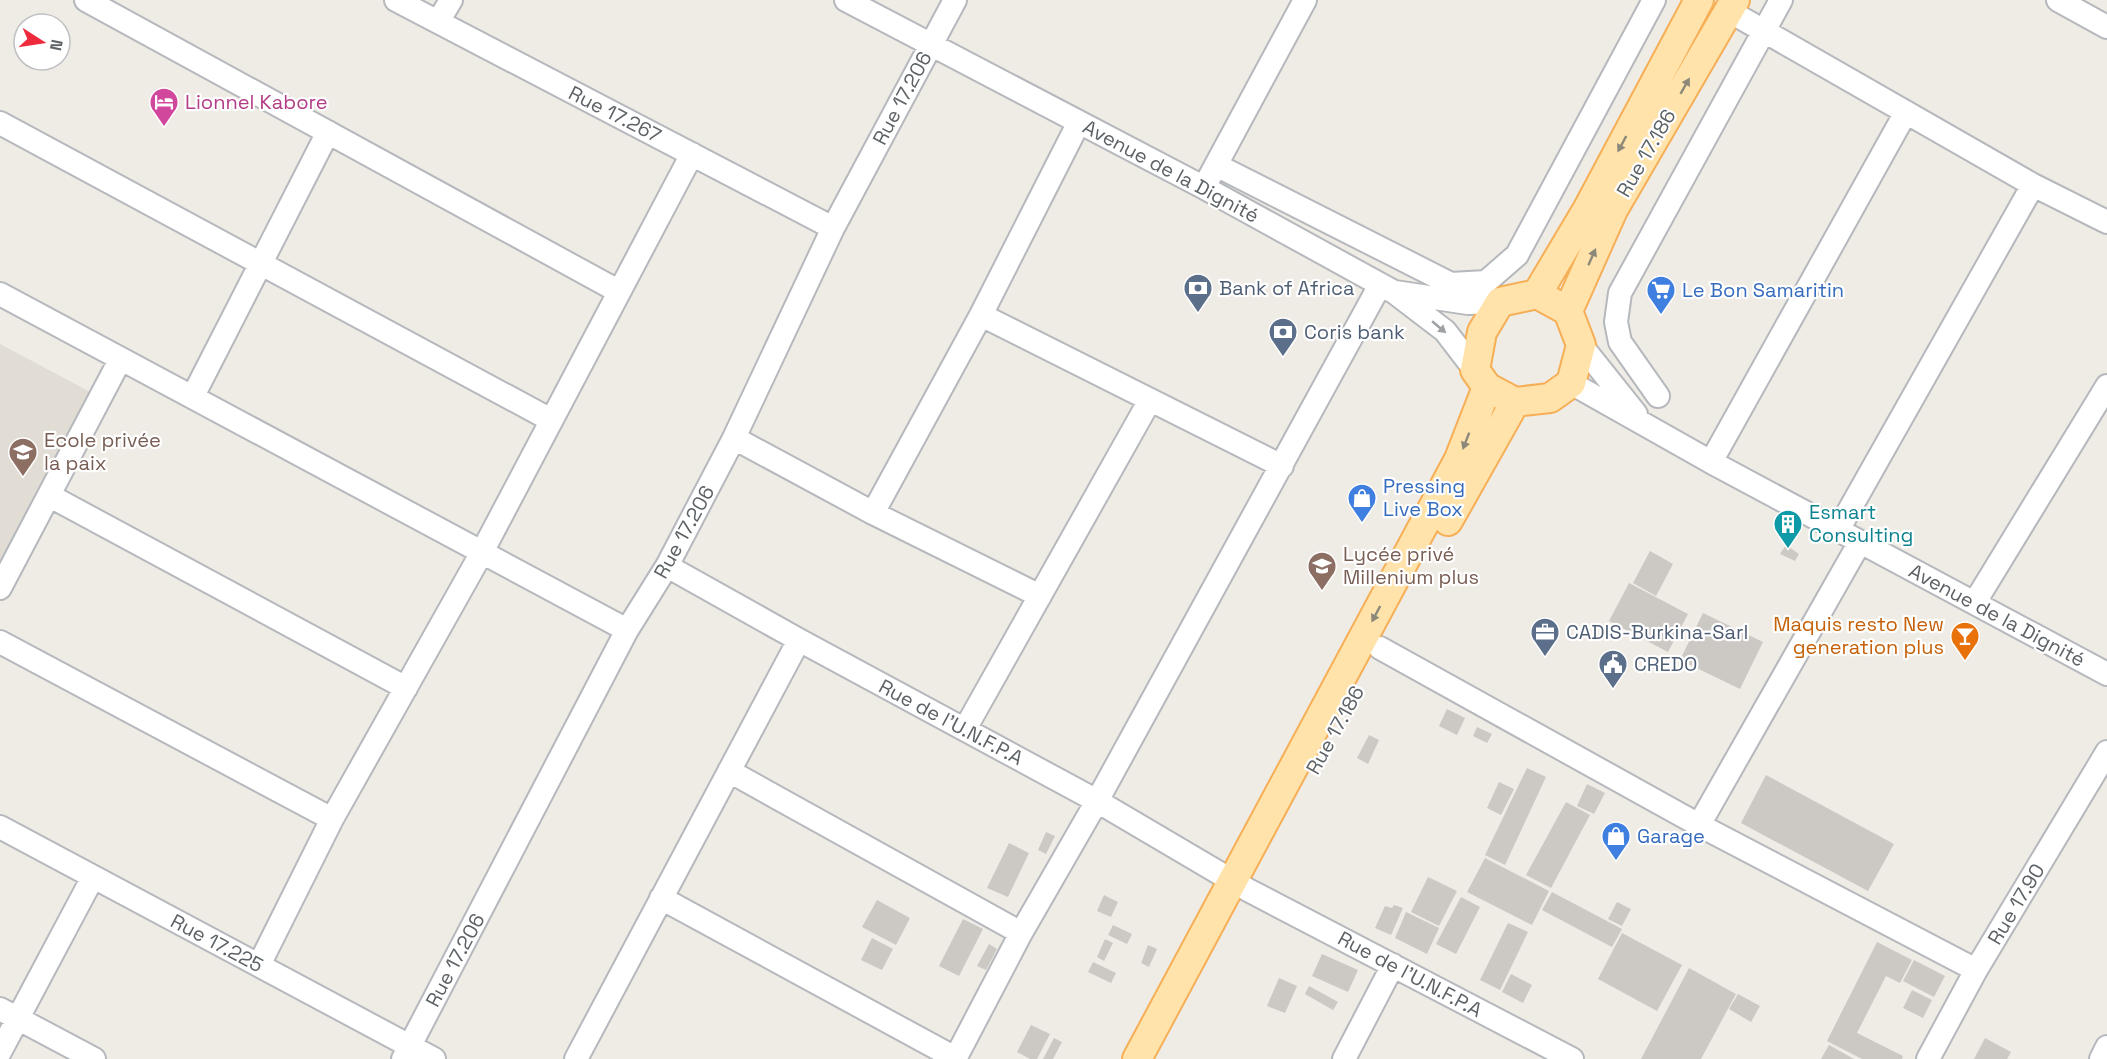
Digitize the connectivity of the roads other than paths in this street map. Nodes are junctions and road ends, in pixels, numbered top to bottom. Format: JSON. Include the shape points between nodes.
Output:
{"nodes":[{"id":1,"x":86,"y":0,"type":"edge"},
{"id":2,"x":396,"y":0,"type":"edge"},
{"id":3,"x":451,"y":0,"type":"edge"},
{"id":4,"x":846,"y":0,"type":"edge"},
{"id":5,"x":955,"y":0,"type":"edge"},
{"id":6,"x":1305,"y":0,"type":"edge"},
{"id":7,"x":1654,"y":0,"type":"edge"},
{"id":8,"x":1699,"y":0,"type":"edge"},
{"id":9,"x":1781,"y":0,"type":"edge"},
{"id":10,"x":2058,"y":0,"type":"edge"},
{"id":11,"x":1732,"y":5,"type":"edge"},
{"id":12,"x":118,"y":8,"type":"edge"},
{"id":13,"x":438,"y":22,"type":"junction"},
{"id":14,"x":2107,"y":27,"type":"edge"},
{"id":15,"x":1765,"y":32,"type":"junction"},
{"id":16,"x":930,"y":45,"type":"junction"},
{"id":17,"x":1906,"y":112,"type":"junction"},
{"id":18,"x":1079,"y":122,"type":"junction"},
{"id":19,"x":0,"y":123,"type":"edge"},
{"id":20,"x":328,"y":132,"type":"junction"},
{"id":21,"x":693,"y":154,"type":"junction"},
{"id":22,"x":1216,"y":165,"type":"junction"},
{"id":23,"x":2033,"y":185,"type":"junction"},
{"id":24,"x":1203,"y":187,"type":"junction"},
{"id":25,"x":2107,"y":222,"type":"edge"},
{"id":26,"x":833,"y":228,"type":"junction"},
{"id":27,"x":260,"y":264,"type":"junction"},
{"id":28,"x":1387,"y":288,"type":"junction"},
{"id":29,"x":618,"y":291,"type":"junction"},
{"id":30,"x":0,"y":294,"type":"edge"},
{"id":31,"x":1537,"y":294,"type":"junction"},
{"id":32,"x":1500,"y":302,"type":"junction"},
{"id":33,"x":1568,"y":311,"type":"junction"},
{"id":34,"x":981,"y":315,"type":"junction"},
{"id":35,"x":1581,"y":345,"type":"junction"},
{"id":36,"x":120,"y":360,"type":"junction"},
{"id":37,"x":1481,"y":378,"type":"junction"},
{"id":38,"x":1571,"y":382,"type":"junction"},
{"id":39,"x":193,"y":396,"type":"junction"},
{"id":40,"x":1658,"y":396,"type":"dead end"},
{"id":41,"x":2104,"y":399,"type":"edge"},
{"id":42,"x":1150,"y":400,"type":"junction"},
{"id":43,"x":1515,"y":402,"type":"junction"},
{"id":44,"x":551,"y":420,"type":"junction"},
{"id":45,"x":1644,"y":425,"type":"junction"},
{"id":46,"x":734,"y":438,"type":"junction"},
{"id":47,"x":1711,"y":462,"type":"junction"},
{"id":48,"x":1282,"y":466,"type":"junction"},
{"id":49,"x":50,"y":496,"type":"junction"},
{"id":50,"x":873,"y":513,"type":"junction"},
{"id":51,"x":1838,"y":530,"type":"junction"},
{"id":52,"x":1860,"y":542,"type":"junction"},
{"id":53,"x":481,"y":554,"type":"junction"},
{"id":54,"x":667,"y":566,"type":"junction"},
{"id":55,"x":0,"y":588,"type":"edge"},
{"id":56,"x":1040,"y":597,"type":"junction"},
{"id":57,"x":1975,"y":602,"type":"junction"},
{"id":58,"x":627,"y":630,"type":"junction"},
{"id":59,"x":799,"y":640,"type":"junction"},
{"id":60,"x":0,"y":642,"type":"edge"},
{"id":61,"x":1380,"y":648,"type":"junction"},
{"id":62,"x":2107,"y":674,"type":"edge"},
{"id":63,"x":406,"y":688,"type":"junction"},
{"id":64,"x":965,"y":729,"type":"junction"},
{"id":65,"x":2107,"y":752,"type":"edge"},
{"id":66,"x":729,"y":771,"type":"junction"},
{"id":67,"x":1097,"y":801,"type":"junction"},
{"id":68,"x":332,"y":819,"type":"junction"},
{"id":69,"x":1699,"y":825,"type":"junction"},
{"id":70,"x":0,"y":827,"type":"edge"},
{"id":71,"x":93,"y":877,"type":"junction"},
{"id":72,"x":1240,"y":886,"type":"junction"},
{"id":73,"x":661,"y":898,"type":"junction"},
{"id":74,"x":1021,"y":933,"type":"junction"},
{"id":75,"x":259,"y":965,"type":"junction"},
{"id":76,"x":1393,"y":965,"type":"junction"},
{"id":77,"x":1976,"y":970,"type":"junction"},
{"id":78,"x":9,"y":1014,"type":"edge"},
{"id":79,"x":2107,"y":1047,"type":"edge"},
{"id":80,"x":0,"y":1053,"type":"edge"},
{"id":81,"x":406,"y":1053,"type":"edge"},
{"id":82,"x":955,"y":1058,"type":"edge"},
{"id":83,"x":94,"y":1059,"type":"edge"},
{"id":84,"x":434,"y":1059,"type":"edge"},
{"id":85,"x":576,"y":1059,"type":"edge"},
{"id":86,"x":1137,"y":1059,"type":"edge"},
{"id":87,"x":1158,"y":1059,"type":"edge"},
{"id":88,"x":1344,"y":1059,"type":"edge"},
{"id":89,"x":1572,"y":1059,"type":"edge"},
{"id":90,"x":1928,"y":1059,"type":"edge"},
{"id":91,"x":2101,"y":1059,"type":"edge"}],
"edges":[{"from":1,"to":12,"type":"street"},
{"from":2,"to":13,"type":"street","name":"Rue 17.267"},
{"from":3,"to":13,"type":"street"},
{"from":4,"to":16,"type":"street","name":"Avenue de la Dignité"},
{"from":5,"to":16,"type":"street","name":"Rue 17.206"},
{"from":6,"to":22,"type":"street"},
{"from":7,"to":22,"type":"street","via":[[1517,255],[1486,282],[1451,284]]},
{"from":8,"to":31,"type":"main road","one_way":true,"via":[[1587,210]]},
{"from":9,"to":15,"type":"street"},
{"from":10,"to":14,"type":"street"},
{"from":11,"to":15,"type":"street"},
{"from":33,"to":11,"type":"main road","name":"Rue 17.186","one_way":true,"via":[[1613,210]]},
{"from":12,"to":20,"type":"street"},
{"from":13,"to":21,"type":"street","name":"Rue 17.267"},
{"from":15,"to":17,"type":"street"},
{"from":15,"to":40,"type":"street","via":[[1620,293],[1616,322],[1620,342]]},
{"from":16,"to":18,"type":"street","name":"Avenue de la Dignité"},
{"from":16,"to":26,"type":"street","name":"Rue 17.206"},
{"from":17,"to":23,"type":"street"},
{"from":17,"to":47,"type":"street"},
{"from":18,"to":24,"type":"street","name":"Avenue de la Dignité"},
{"from":18,"to":34,"type":"street"},
{"from":19,"to":27,"type":"street"},
{"from":20,"to":27,"type":"street"},
{"from":20,"to":29,"type":"street"},
{"from":21,"to":26,"type":"street","name":"Rue 17.267"},
{"from":21,"to":29,"type":"street"},
{"from":22,"to":24,"type":"street"},
{"from":23,"to":25,"type":"street"},
{"from":23,"to":51,"type":"street"},
{"from":24,"to":28,"type":"street","name":"Avenue de la Dignité"},
{"from":26,"to":46,"type":"street","name":"Rue 17.206"},
{"from":27,"to":39,"type":"street"},
{"from":27,"to":44,"type":"street"},
{"from":28,"to":32,"type":"street","via":[[1468,303]]},
{"from":28,"to":37,"type":"street","name":"Avenue de la Dignité","one_way":true,"via":[[1445,331]]},
{"from":28,"to":48,"type":"street"},
{"from":29,"to":44,"type":"street"},
{"from":30,"to":36,"type":"street"},
{"from":31,"to":32,"type":"main road"},
{"from":31,"to":33,"type":"main road"},
{"from":32,"to":37,"type":"main road","via":[[1482,332]]},
{"from":33,"to":35,"type":"main road"},
{"from":34,"to":42,"type":"street"},
{"from":34,"to":50,"type":"street"},
{"from":35,"to":38,"type":"main road"},
{"from":35,"to":45,"type":"street"},
{"from":36,"to":39,"type":"street"},
{"from":36,"to":49,"type":"street"},
{"from":37,"to":43,"type":"main road"},
{"from":37,"to":72,"type":"main road","one_way":true,"via":[[1459,459]]},
{"from":38,"to":43,"type":"main road","via":[[1550,398]]},
{"from":38,"to":45,"type":"street","name":"Avenue de la Dignité"},
{"from":39,"to":53,"type":"street"},
{"from":41,"to":57,"type":"street"},
{"from":42,"to":48,"type":"street"},
{"from":42,"to":56,"type":"street"},
{"from":43,"to":61,"type":"main road","name":"Rue 17.186"},
{"from":44,"to":53,"type":"street"},
{"from":45,"to":47,"type":"street","name":"Avenue de la Dignité"},
{"from":46,"to":50,"type":"street"},
{"from":46,"to":54,"type":"street","name":"Rue 17.206"},
{"from":47,"to":51,"type":"street","name":"Avenue de la Dignité"},
{"from":48,"to":67,"type":"street"},
{"from":49,"to":55,"type":"street"},
{"from":49,"to":63,"type":"street"},
{"from":50,"to":56,"type":"street"},
{"from":51,"to":52,"type":"street","name":"Avenue de la Dignité"},
{"from":52,"to":57,"type":"street","name":"Avenue de la Dignité"},
{"from":52,"to":69,"type":"street"},
{"from":53,"to":58,"type":"street"},
{"from":53,"to":63,"type":"street"},
{"from":54,"to":58,"type":"street","name":"Rue 17.206"},
{"from":54,"to":59,"type":"street","name":"Rue de l'U.N.F.P.A"},
{"from":56,"to":64,"type":"street"},
{"from":57,"to":62,"type":"street","name":"Avenue de la Dignité"},
{"from":58,"to":81,"type":"street","name":"Rue 17.206"},
{"from":59,"to":64,"type":"street","name":"Rue de l'U.N.F.P.A"},
{"from":59,"to":66,"type":"street"},
{"from":60,"to":68,"type":"street"},
{"from":61,"to":69,"type":"street"},
{"from":61,"to":72,"type":"main road","name":"Rue 17.186"},
{"from":63,"to":68,"type":"street"},
{"from":64,"to":67,"type":"street","name":"Rue de l'U.N.F.P.A"},
{"from":65,"to":77,"type":"street","name":"Rue 17.90"},
{"from":66,"to":73,"type":"street"},
{"from":66,"to":74,"type":"street"},
{"from":67,"to":72,"type":"street","name":"Rue de l'U.N.F.P.A"},
{"from":67,"to":74,"type":"street"},
{"from":68,"to":75,"type":"street"},
{"from":69,"to":77,"type":"street"},
{"from":70,"to":71,"type":"street","name":"Rue 17.225"},
{"from":71,"to":75,"type":"street","name":"Rue 17.225"},
{"from":71,"to":78,"type":"street"},
{"from":72,"to":76,"type":"street","name":"Rue de l'U.N.F.P.A"},
{"from":72,"to":86,"type":"main road"},
{"from":72,"to":87,"type":"main road","name":"Rue 17.186"},
{"from":73,"to":82,"type":"street"},
{"from":73,"to":85,"type":"street"},
{"from":74,"to":82,"type":"street"},
{"from":75,"to":81,"type":"street","name":"Rue 17.225"},
{"from":76,"to":88,"type":"street"},
{"from":76,"to":89,"type":"street","name":"Rue de l'U.N.F.P.A"},
{"from":77,"to":90,"type":"street","name":"Rue 17.90"},
{"from":78,"to":80,"type":"street"},
{"from":78,"to":83,"type":"street"},
{"from":79,"to":91,"type":"street"},
{"from":81,"to":84,"type":"street","name":"Rue 17.225"}]}
